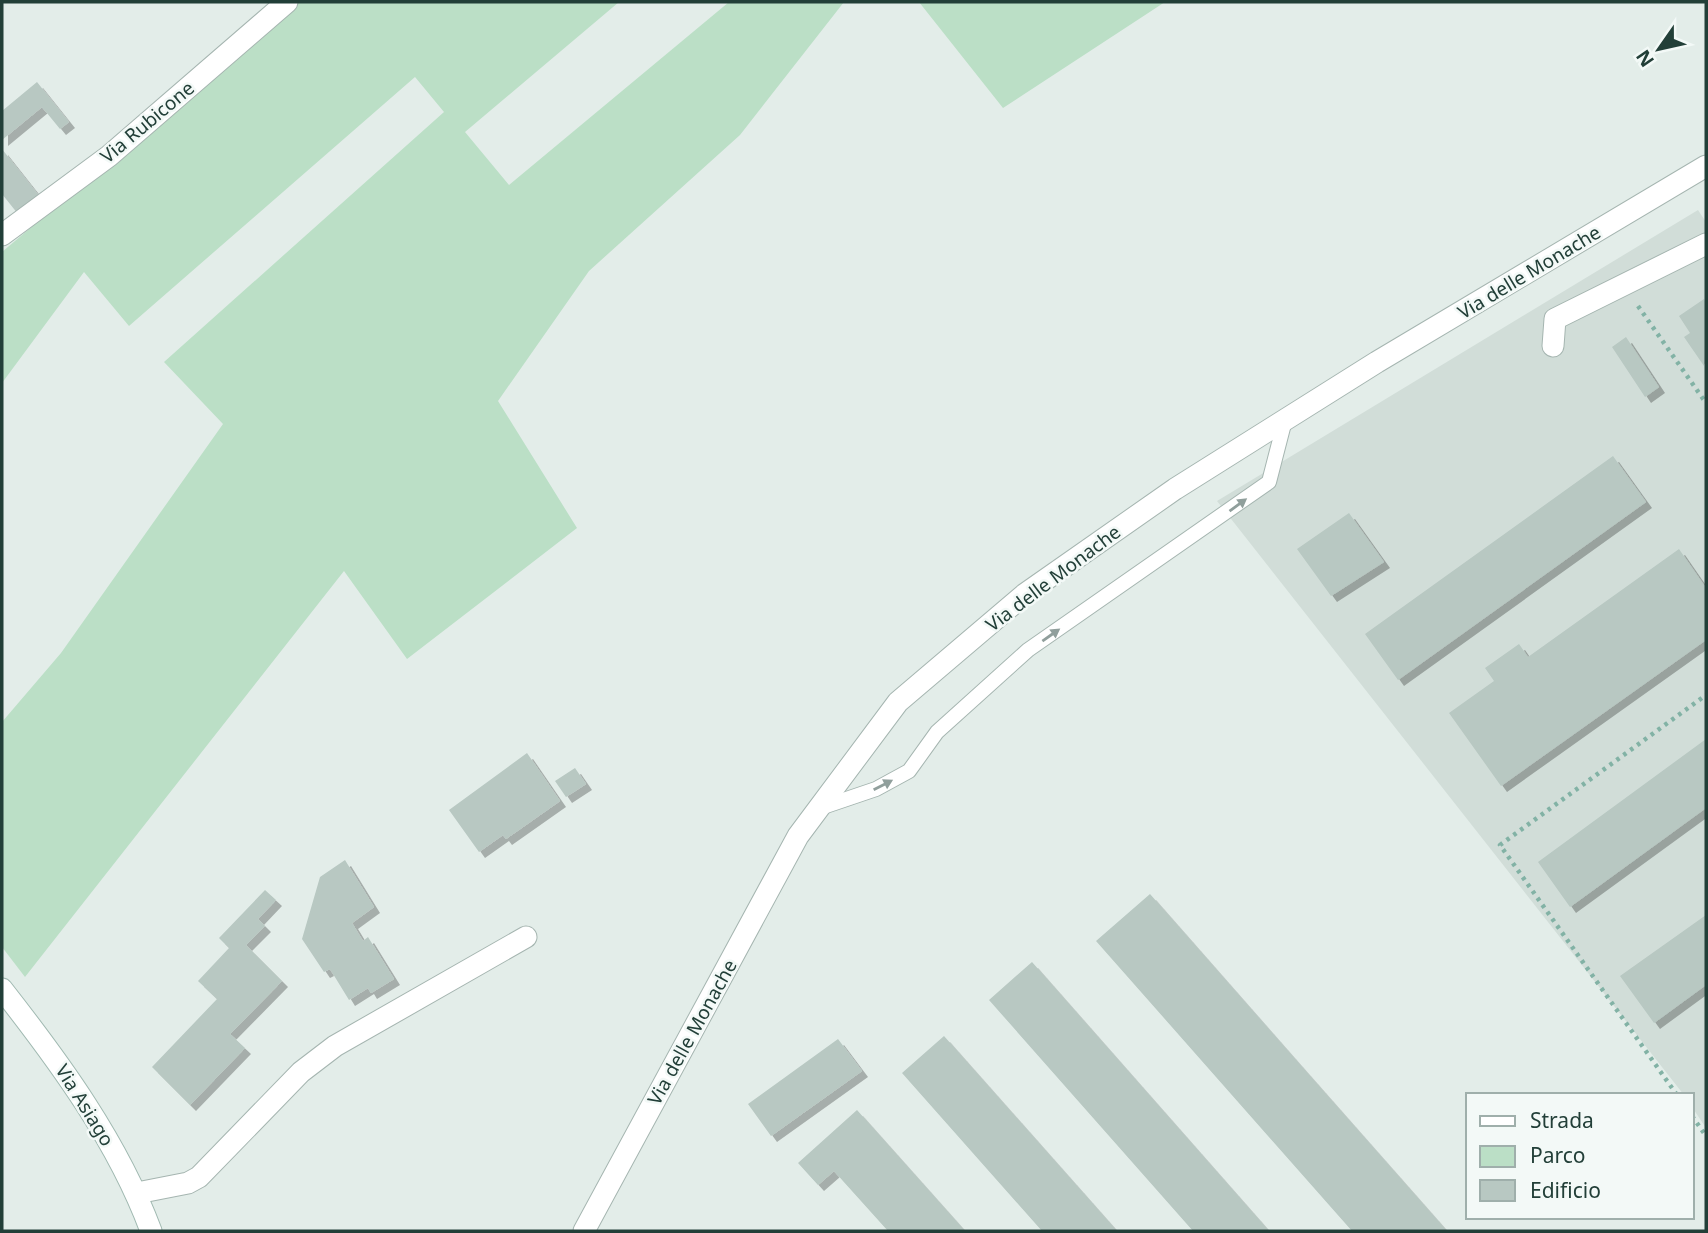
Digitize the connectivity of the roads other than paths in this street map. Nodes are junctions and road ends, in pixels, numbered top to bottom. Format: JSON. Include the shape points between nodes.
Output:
{"nodes":[{"id":1,"x":287,"y":2,"type":"edge"},
{"id":2,"x":1706,"y":166,"type":"edge"},
{"id":3,"x":2,"y":235,"type":"edge"},
{"id":4,"x":1706,"y":244,"type":"edge"},
{"id":5,"x":1553,"y":345,"type":"dead end"},
{"id":6,"x":1285,"y":420,"type":"junction"},
{"id":7,"x":819,"y":808,"type":"junction"},
{"id":8,"x":526,"y":937,"type":"dead end"},
{"id":9,"x":2,"y":989,"type":"edge"},
{"id":10,"x":137,"y":1194,"type":"junction"},
{"id":11,"x":151,"y":1231,"type":"edge"},
{"id":12,"x":584,"y":1231,"type":"edge"}],
"edges":[{"from":1,"to":3,"type":"street","name":"Via Rubicone","via":[[109,156]]},
{"from":2,"to":6,"type":"street","name":"Via delle Monache"},
{"from":4,"to":5,"type":"street","via":[[1555,319]]},
{"from":6,"to":7,"type":"street","name":"Via delle Monache","via":[[1175,489],[1025,594],[898,702]]},
{"from":7,"to":6,"type":"lane","one_way":true,"via":[[876,789],[908,771],[937,732],[1028,650],[1269,482]]},
{"from":7,"to":12,"type":"street","name":"Via delle Monache","via":[[798,836]]},
{"from":8,"to":10,"type":"street","via":[[335,1046],[301,1072],[199,1177]]},
{"from":9,"to":10,"type":"street","name":"Via Asiago","via":[[52,1053]]},
{"from":10,"to":11,"type":"street","name":"Via Asiago"}]}
